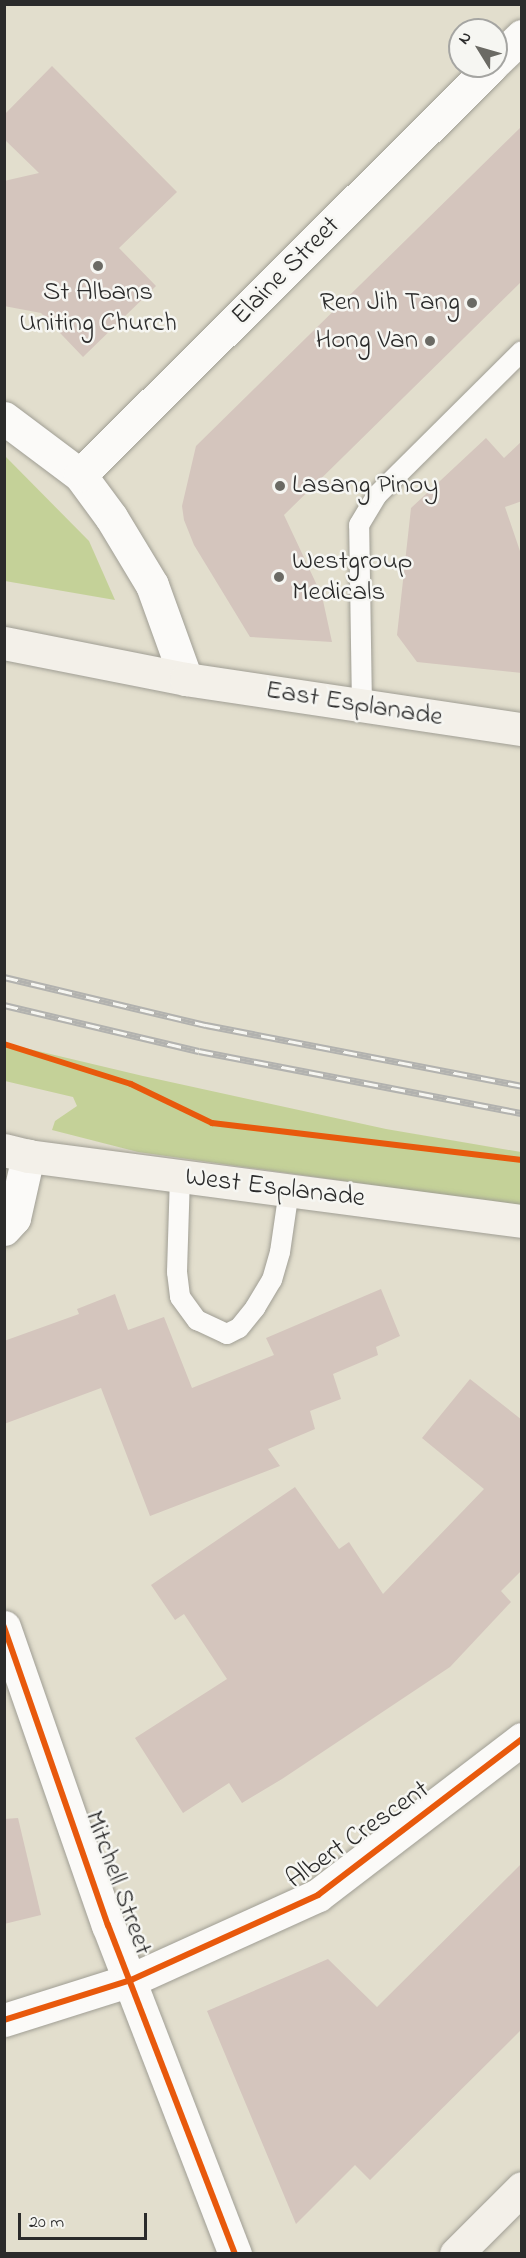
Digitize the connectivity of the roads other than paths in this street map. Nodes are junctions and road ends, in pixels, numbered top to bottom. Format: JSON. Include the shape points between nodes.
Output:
{"nodes":[{"id":1,"x":522,"y":36,"type":"edge"},
{"id":2,"x":508,"y":49,"type":"edge"},
{"id":3,"x":479,"y":78,"type":"edge"},
{"id":4,"x":522,"y":351,"type":"edge"},
{"id":5,"x":4,"y":418,"type":"edge"},
{"id":6,"x":80,"y":475,"type":"junction"},
{"id":7,"x":4,"y":643,"type":"edge"},
{"id":8,"x":186,"y":679,"type":"junction"},
{"id":9,"x":362,"y":706,"type":"junction"},
{"id":10,"x":522,"y":729,"type":"edge"},
{"id":11,"x":16,"y":1153,"type":"edge"},
{"id":12,"x":180,"y":1176,"type":"junction"},
{"id":13,"x":289,"y":1190,"type":"junction"},
{"id":14,"x":522,"y":1221,"type":"edge"},
{"id":15,"x":4,"y":1229,"type":"edge"},
{"id":16,"x":4,"y":1627,"type":"edge"},
{"id":17,"x":522,"y":1739,"type":"edge"},
{"id":18,"x":131,"y":1980,"type":"junction"},
{"id":19,"x":4,"y":2020,"type":"edge"},
{"id":20,"x":522,"y":2188,"type":"edge"},
{"id":21,"x":235,"y":2253,"type":"edge"},
{"id":22,"x":456,"y":2253,"type":"edge"}],
"edges":[{"from":1,"to":2,"type":"street"},
{"from":3,"to":6,"type":"street","name":"Elaine Street"},
{"from":4,"to":9,"type":"lane","via":[[377,495],[359,525]]},
{"from":5,"to":6,"type":"street"},
{"from":6,"to":8,"type":"street","via":[[152,585]]},
{"from":7,"to":8,"type":"street","name":"East Esplanade"},
{"from":8,"to":9,"type":"street","name":"East Esplanade"},
{"from":9,"to":10,"type":"street","name":"East Esplanade"},
{"from":11,"to":12,"type":"street","name":"West Esplanade"},
{"from":11,"to":15,"type":"street","name":"West Esplanade","via":[[14,1218]]},
{"from":12,"to":13,"type":"street","name":"West Esplanade"},
{"from":12,"to":13,"type":"lane","via":[[180,1297],[197,1320],[227,1334],[238,1328],[255,1308],[272,1280]]},
{"from":13,"to":14,"type":"street","name":"West Esplanade"},
{"from":16,"to":18,"type":"street","name":"Mitchell Street","via":[[108,1925]]},
{"from":17,"to":18,"type":"street","name":"Albert Crescent","via":[[318,1895]]},
{"from":18,"to":19,"type":"street","name":"Albert Crescent"},
{"from":18,"to":21,"type":"street","name":"Mitchell Street"},
{"from":20,"to":22,"type":"street"}]}
